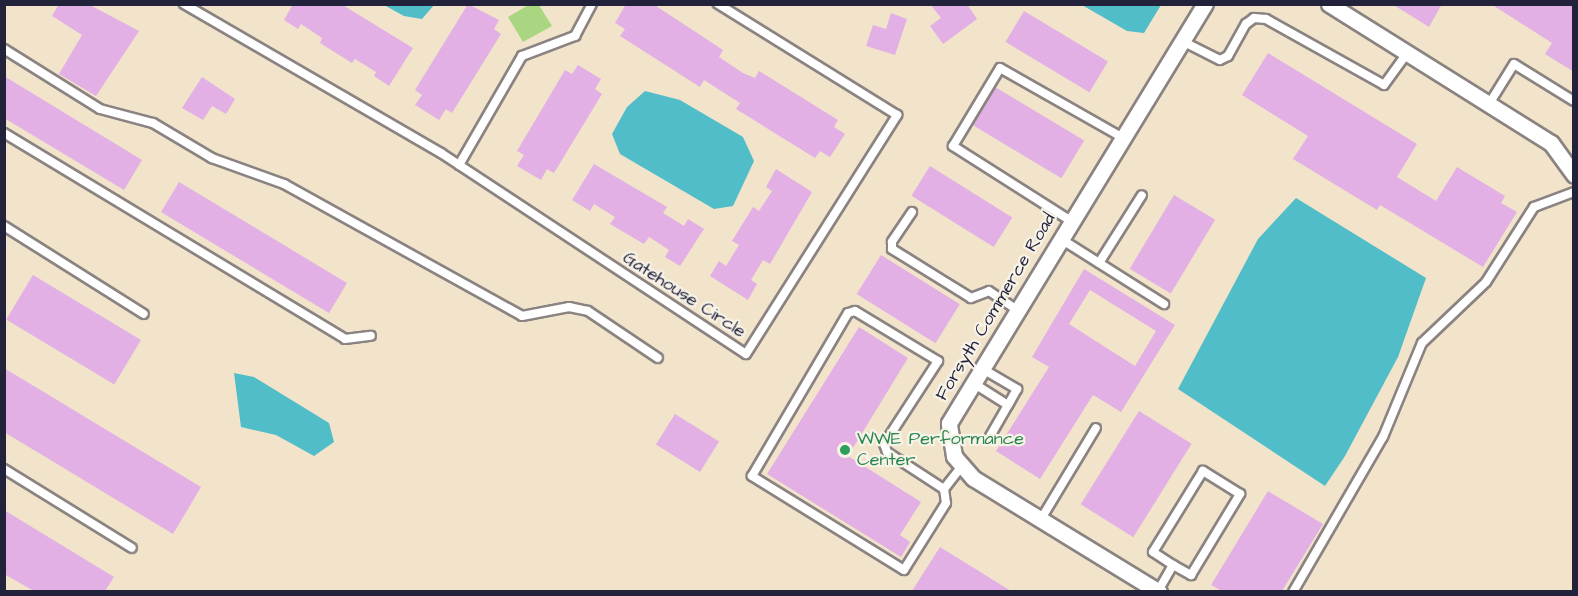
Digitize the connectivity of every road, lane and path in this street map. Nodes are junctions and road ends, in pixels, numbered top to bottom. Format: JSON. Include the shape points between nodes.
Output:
{"nodes":[{"id":1,"x":184,"y":4,"type":"edge"},
{"id":2,"x":592,"y":4,"type":"edge"},
{"id":3,"x":718,"y":4,"type":"edge"},
{"id":4,"x":1205,"y":4,"type":"edge"},
{"id":5,"x":1329,"y":4,"type":"edge"},
{"id":6,"x":1346,"y":9,"type":"edge"},
{"id":7,"x":1182,"y":41,"type":"junction"},
{"id":8,"x":4,"y":49,"type":"edge"},
{"id":9,"x":1407,"y":53,"type":"junction"},
{"id":10,"x":1574,"y":101,"type":"edge"},
{"id":11,"x":1489,"y":104,"type":"junction"},
{"id":12,"x":4,"y":133,"type":"edge"},
{"id":13,"x":1123,"y":138,"type":"junction"},
{"id":14,"x":459,"y":165,"type":"junction"},
{"id":15,"x":1574,"y":175,"type":"edge"},
{"id":16,"x":1574,"y":192,"type":"edge"},
{"id":17,"x":1142,"y":195,"type":"dead end"},
{"id":18,"x":912,"y":212,"type":"dead end"},
{"id":19,"x":1071,"y":221,"type":"junction"},
{"id":20,"x":4,"y":226,"type":"edge"},
{"id":21,"x":1060,"y":239,"type":"junction"},
{"id":22,"x":1099,"y":263,"type":"junction"},
{"id":23,"x":1164,"y":304,"type":"dead end"},
{"id":24,"x":1017,"y":310,"type":"junction"},
{"id":25,"x":144,"y":314,"type":"dead end"},
{"id":26,"x":371,"y":336,"type":"dead end"},
{"id":27,"x":658,"y":358,"type":"dead end"},
{"id":28,"x":981,"y":368,"type":"junction"},
{"id":29,"x":972,"y":382,"type":"junction"},
{"id":30,"x":1008,"y":405,"type":"junction"},
{"id":31,"x":1096,"y":428,"type":"dead end"},
{"id":32,"x":990,"y":436,"type":"dead end"},
{"id":33,"x":962,"y":466,"type":"junction"},
{"id":34,"x":4,"y":469,"type":"edge"},
{"id":35,"x":944,"y":489,"type":"junction"},
{"id":36,"x":1041,"y":519,"type":"junction"},
{"id":37,"x":132,"y":548,"type":"dead end"},
{"id":38,"x":1173,"y":565,"type":"junction"},
{"id":39,"x":1155,"y":590,"type":"edge"},
{"id":40,"x":1293,"y":591,"type":"edge"}],
"edges":[{"from":1,"to":14,"type":"lane","name":"Gatehouse Circle"},
{"from":2,"to":14,"type":"lane","via":[[574,36],[522,56]]},
{"from":3,"to":14,"type":"lane","name":"Gatehouse Circle","via":[[897,115],[746,354]]},
{"from":4,"to":7,"type":"street","name":"Forsyth Commerce Road"},
{"from":5,"to":6,"type":"street"},
{"from":6,"to":9,"type":"street"},
{"from":7,"to":9,"type":"lane","via":[[1220,60],[1228,56],[1246,24],[1254,18],[1266,19],[1384,85]]},
{"from":7,"to":13,"type":"street","name":"Forsyth Commerce Road"},
{"from":8,"to":27,"type":"lane","via":[[100,109],[153,123],[212,158],[284,184],[522,316],[569,307],[588,311]]},
{"from":9,"to":11,"type":"street"},
{"from":10,"to":11,"type":"lane","via":[[1514,63]]},
{"from":11,"to":15,"type":"street","via":[[1551,143]]},
{"from":12,"to":26,"type":"lane","via":[[345,339]]},
{"from":13,"to":19,"type":"street","name":"Forsyth Commerce Road"},
{"from":13,"to":19,"type":"lane","via":[[1000,68],[953,146]]},
{"from":16,"to":40,"type":"lane","via":[[1534,207],[1486,282],[1422,343],[1383,437]]},
{"from":17,"to":22,"type":"lane"},
{"from":18,"to":24,"type":"lane","via":[[891,249],[971,298],[989,291]]},
{"from":19,"to":21,"type":"street","name":"Forsyth Commerce Road"},
{"from":20,"to":25,"type":"lane"},
{"from":21,"to":22,"type":"lane"},
{"from":21,"to":24,"type":"street","name":"Forsyth Commerce Road"},
{"from":22,"to":23,"type":"lane"},
{"from":24,"to":28,"type":"street","name":"Forsyth Commerce Road"},
{"from":28,"to":29,"type":"street","name":"Forsyth Commerce Road"},
{"from":28,"to":30,"type":"lane","via":[[1017,389]]},
{"from":29,"to":30,"type":"lane"},
{"from":29,"to":33,"type":"street","name":"Forsyth Commerce Road","via":[[949,423],[954,456]]},
{"from":30,"to":32,"type":"lane"},
{"from":31,"to":36,"type":"lane"},
{"from":33,"to":35,"type":"lane"},
{"from":33,"to":36,"type":"street","name":"Forsyth Commerce Road","via":[[973,478]]},
{"from":34,"to":37,"type":"lane"},
{"from":35,"to":35,"type":"lane","via":[[887,452],[884,444],[938,361],[855,311],[848,313],[752,476],[904,570],[946,503]]},
{"from":36,"to":39,"type":"street","name":"Forsyth Commerce Road"},
{"from":38,"to":38,"type":"lane","via":[[1191,575],[1240,494],[1203,471],[1153,552]]},
{"from":38,"to":39,"type":"lane"}]}
